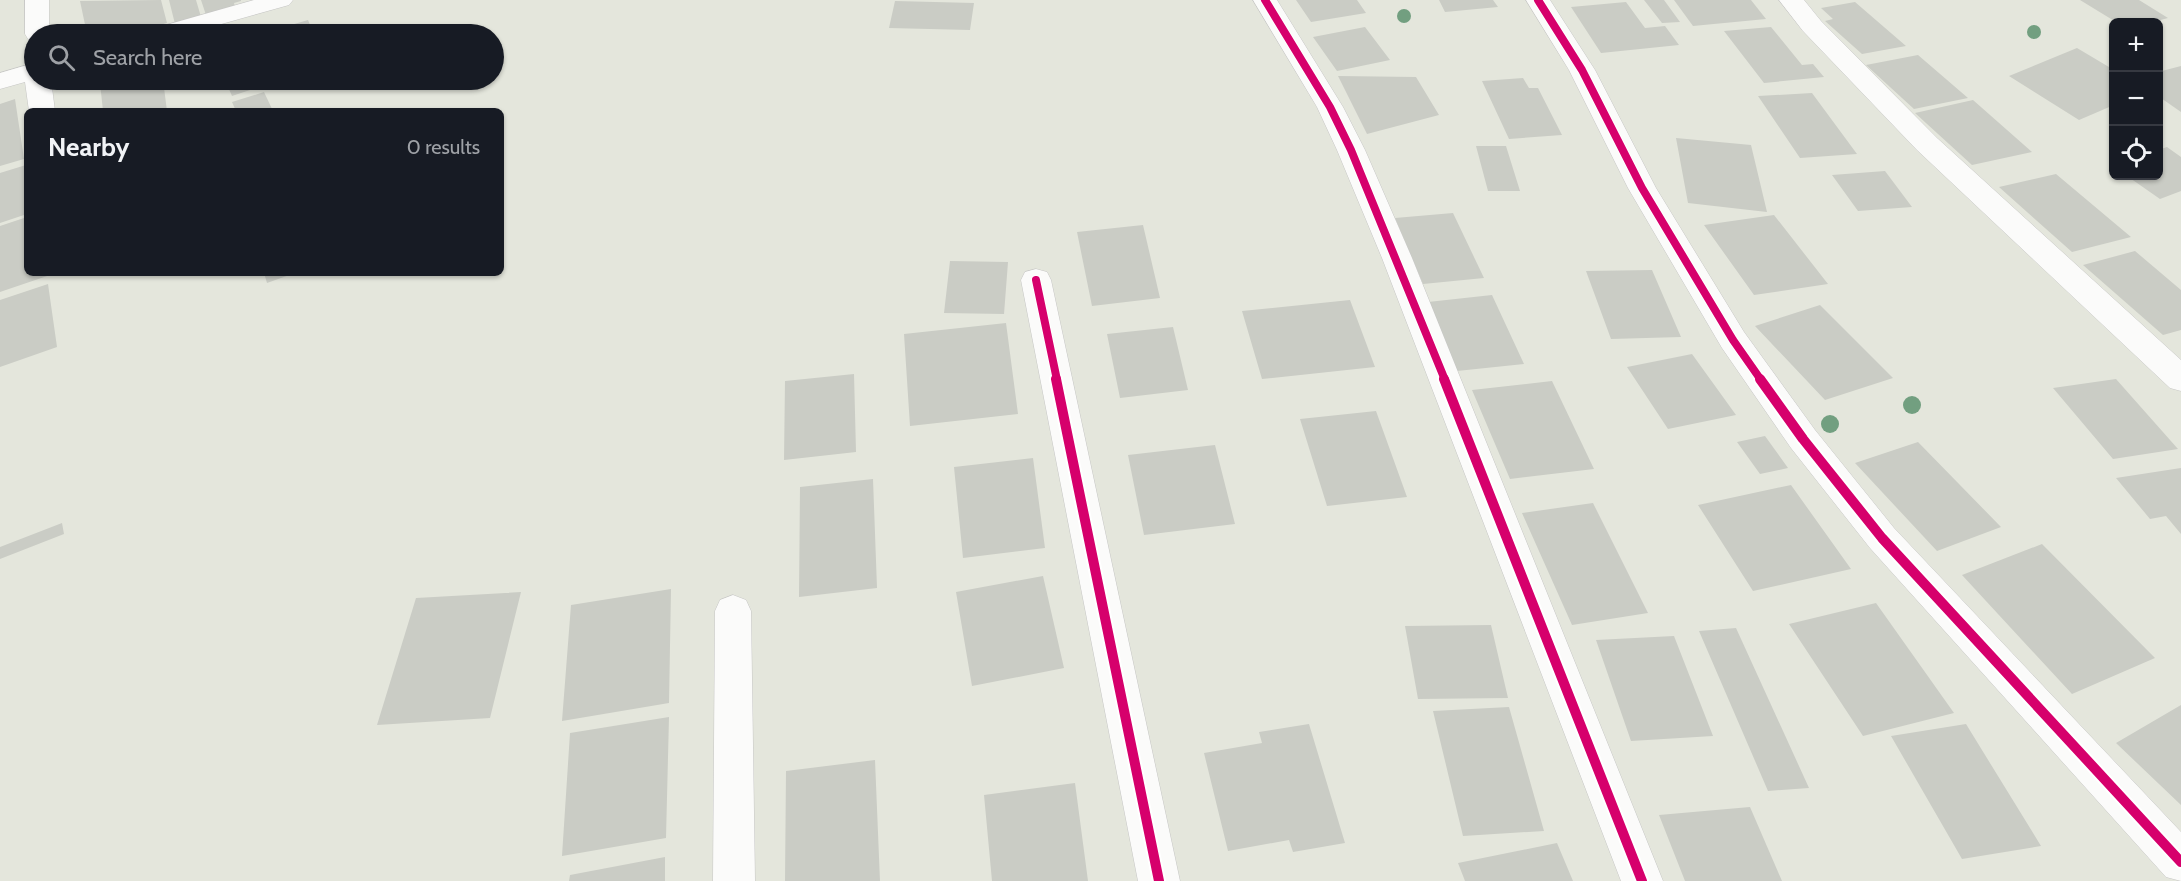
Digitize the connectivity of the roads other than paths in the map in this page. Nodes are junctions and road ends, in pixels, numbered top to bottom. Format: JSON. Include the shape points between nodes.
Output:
{"nodes":[{"id":1,"x":37,"y":0,"type":"edge"},
{"id":2,"x":281,"y":0,"type":"edge"},
{"id":3,"x":1265,"y":0,"type":"edge"},
{"id":4,"x":1538,"y":0,"type":"edge"},
{"id":5,"x":1791,"y":0,"type":"edge"},
{"id":6,"x":37,"y":24,"type":"edge"},
{"id":7,"x":196,"y":24,"type":"edge"},
{"id":8,"x":24,"y":74,"type":"edge"},
{"id":9,"x":0,"y":81,"type":"edge"},
{"id":10,"x":39,"y":90,"type":"edge"},
{"id":11,"x":42,"y":108,"type":"edge"},
{"id":12,"x":1036,"y":280,"type":"dead end"},
{"id":13,"x":2181,"y":379,"type":"edge"},
{"id":14,"x":733,"y":611,"type":"dead end"},
{"id":15,"x":2181,"y":862,"type":"edge"},
{"id":16,"x":734,"y":881,"type":"edge"},
{"id":17,"x":1159,"y":881,"type":"edge"},
{"id":18,"x":1642,"y":881,"type":"edge"}],
"edges":[{"from":1,"to":6,"type":"street"},
{"from":2,"to":7,"type":"street"},
{"from":3,"to":18,"type":"street","via":[[1352,150]]},
{"from":4,"to":15,"type":"street","via":[[1582,70],[1642,188],[1732,340],[1803,439],[1882,538]]},
{"from":5,"to":13,"type":"street","via":[[1927,144]]},
{"from":8,"to":9,"type":"street"},
{"from":10,"to":11,"type":"street"},
{"from":12,"to":17,"type":"street"},
{"from":14,"to":16,"type":"street"}]}
